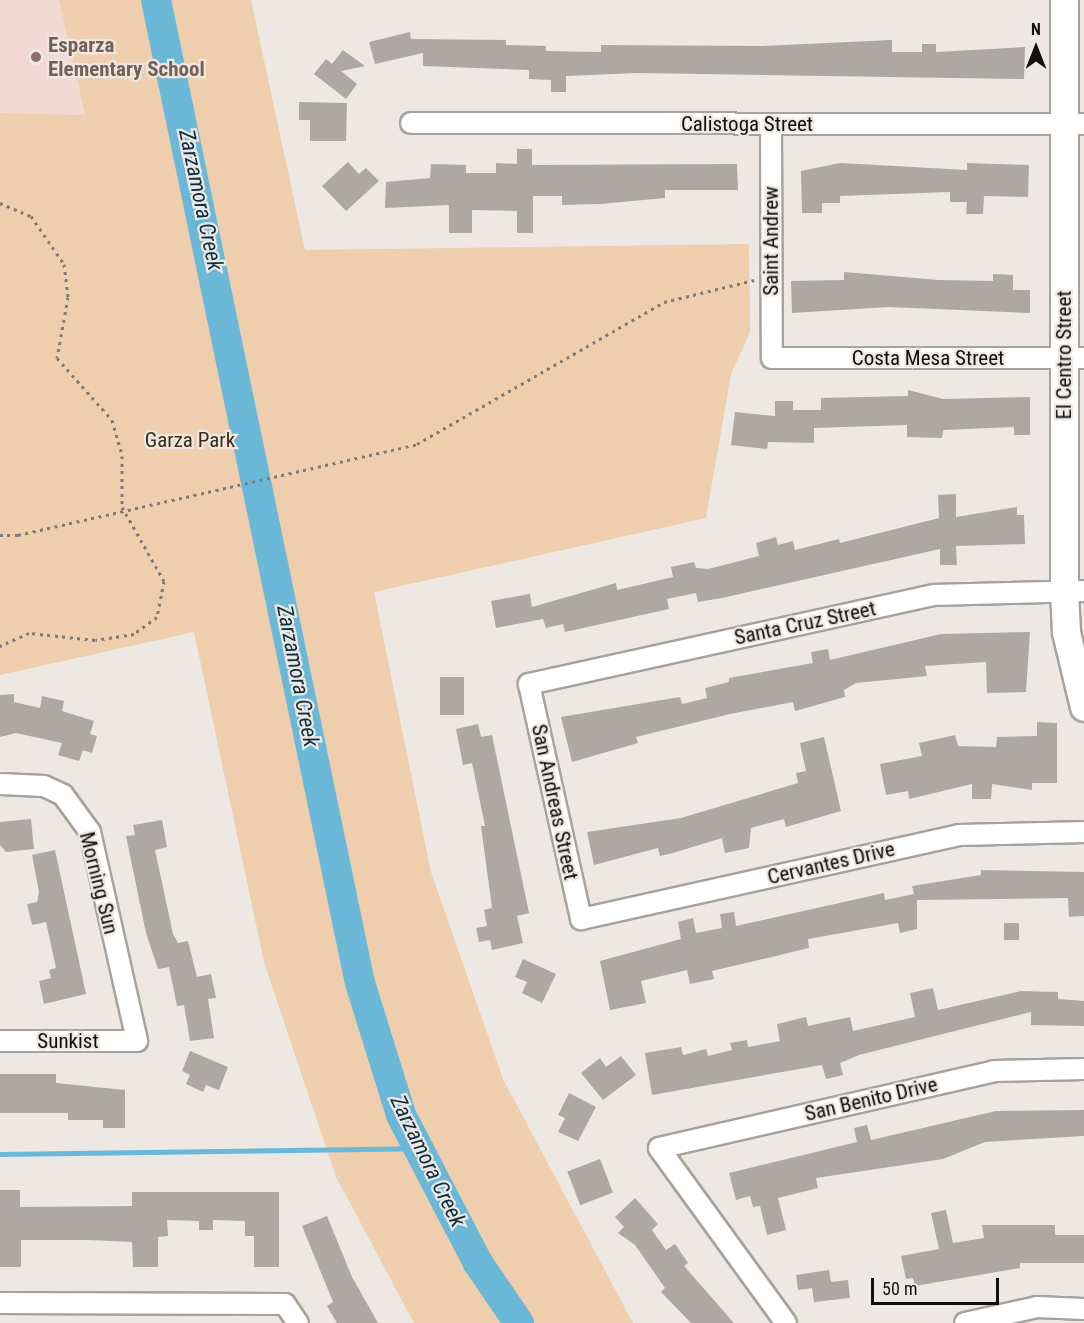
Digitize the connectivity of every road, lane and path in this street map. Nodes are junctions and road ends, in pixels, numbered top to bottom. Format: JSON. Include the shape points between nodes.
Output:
{"nodes":[{"id":1,"x":1064,"y":0,"type":"edge"},
{"id":2,"x":411,"y":123,"type":"dead end"},
{"id":3,"x":771,"y":124,"type":"junction"},
{"id":4,"x":1074,"y":124,"type":"edge"},
{"id":5,"x":0,"y":203,"type":"edge"},
{"id":6,"x":771,"y":280,"type":"junction"},
{"id":7,"x":772,"y":358,"type":"joint"},
{"id":8,"x":1074,"y":358,"type":"edge"},
{"id":9,"x":124,"y":511,"type":"junction"},
{"id":10,"x":0,"y":535,"type":"edge"},
{"id":11,"x":1074,"y":591,"type":"edge"},
{"id":12,"x":0,"y":646,"type":"edge"},
{"id":13,"x":529,"y":684,"type":"joint"},
{"id":14,"x":1084,"y":707,"type":"edge"},
{"id":15,"x":0,"y":784,"type":"edge"},
{"id":16,"x":1084,"y":832,"type":"edge"},
{"id":17,"x":581,"y":919,"type":"joint"},
{"id":18,"x":0,"y":1041,"type":"edge"},
{"id":19,"x":136,"y":1041,"type":"joint"},
{"id":20,"x":1084,"y":1069,"type":"edge"},
{"id":21,"x":0,"y":1303,"type":"edge"},
{"id":22,"x":1084,"y":1308,"type":"edge"},
{"id":23,"x":297,"y":1323,"type":"edge"},
{"id":24,"x":786,"y":1323,"type":"edge"},
{"id":25,"x":965,"y":1323,"type":"edge"}],
"edges":[{"from":1,"to":4,"type":"street","name":"El Centro Street"},
{"from":2,"to":3,"type":"street","name":"Calistoga Street"},
{"from":3,"to":4,"type":"street","name":"Calistoga Street"},
{"from":3,"to":6,"type":"street","name":"Saint Andrew"},
{"from":4,"to":8,"type":"street","name":"El Centro Street"},
{"from":5,"to":9,"type":"path","via":[[31,216],[64,264],[68,297],[57,358],[112,420],[122,456]]},
{"from":6,"to":7,"type":"street","name":"Saint Andrew"},
{"from":6,"to":9,"type":"path","via":[[728,283],[664,302],[417,444]]},
{"from":7,"to":8,"type":"street","name":"Costa Mesa Street"},
{"from":8,"to":11,"type":"street","name":"El Centro Street"},
{"from":9,"to":10,"type":"path"},
{"from":9,"to":12,"type":"path","via":[[160,565],[163,599],[157,617],[134,634],[115,638],[29,633]]},
{"from":11,"to":13,"type":"street","name":"Santa Cruz Street","via":[[934,595]]},
{"from":11,"to":14,"type":"street","name":"El Centro Street","via":[[1066,632]]},
{"from":13,"to":17,"type":"street","name":"San Andreas Street"},
{"from":15,"to":19,"type":"street","name":"Morning Sun","via":[[44,786],[63,795],[90,832]]},
{"from":16,"to":17,"type":"street","name":"Cervantes Drive","via":[[959,835]]},
{"from":18,"to":19,"type":"street","name":"Sunkist"},
{"from":20,"to":24,"type":"street","name":"San Benito Drive","via":[[994,1071],[659,1148]]},
{"from":21,"to":23,"type":"street","via":[[285,1304]]},
{"from":22,"to":25,"type":"street","via":[[1037,1307]]}]}
